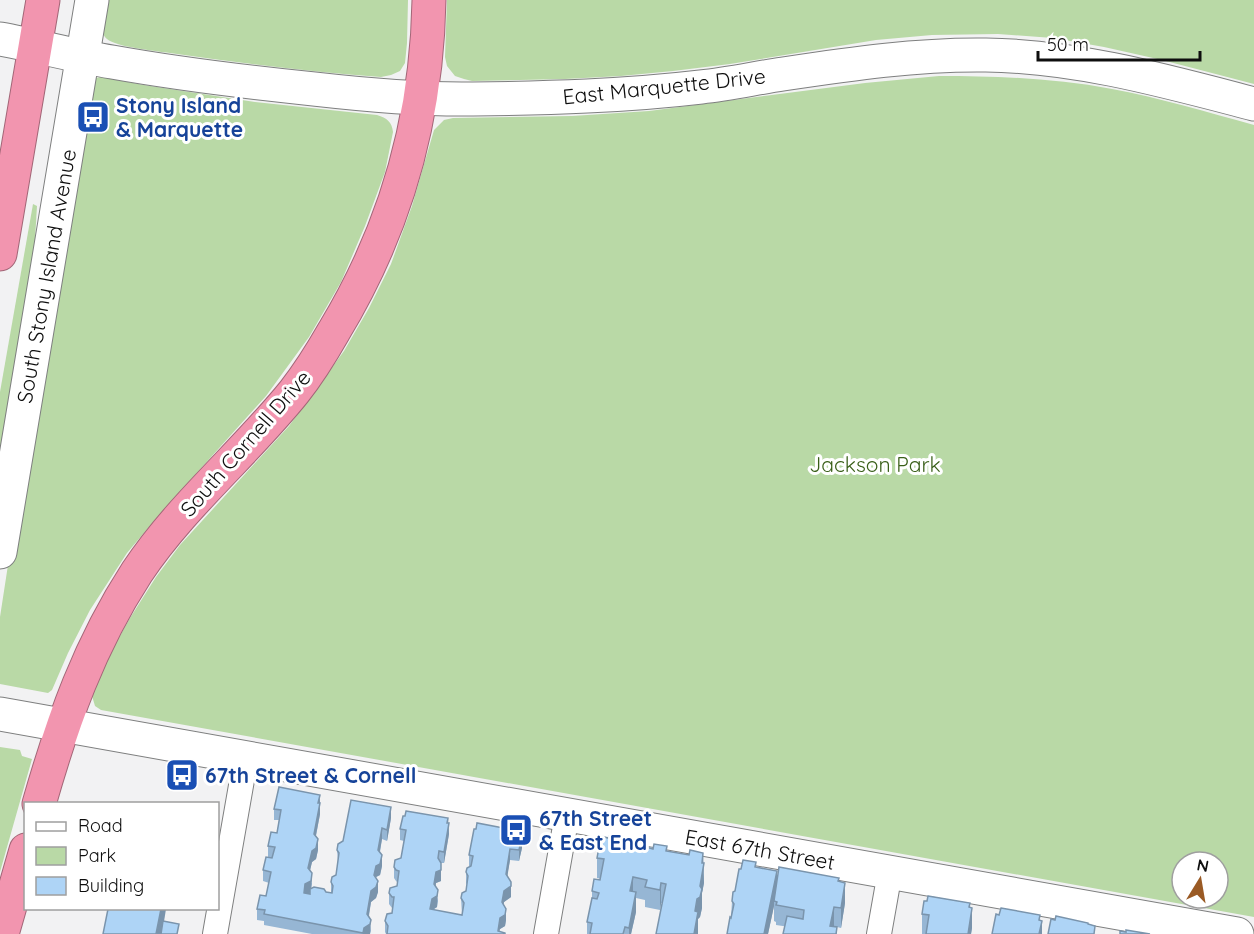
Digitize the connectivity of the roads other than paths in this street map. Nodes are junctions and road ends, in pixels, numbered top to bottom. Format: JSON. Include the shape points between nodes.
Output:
{"nodes":[{"id":1,"x":43,"y":0,"type":"edge"},
{"id":2,"x":92,"y":0,"type":"edge"},
{"id":3,"x":429,"y":0,"type":"edge"},
{"id":4,"x":0,"y":39,"type":"edge"},
{"id":5,"x":35,"y":45,"type":"junction"},
{"id":6,"x":82,"y":56,"type":"junction"},
{"id":7,"x":421,"y":100,"type":"junction"},
{"id":8,"x":1254,"y":104,"type":"edge"},
{"id":9,"x":0,"y":254,"type":"edge"},
{"id":10,"x":0,"y":552,"type":"edge"},
{"id":11,"x":0,"y":714,"type":"edge"},
{"id":12,"x":63,"y":725,"type":"junction"},
{"id":13,"x":246,"y":757,"type":"junction"},
{"id":14,"x":40,"y":802,"type":"edge"},
{"id":15,"x":567,"y":815,"type":"junction"},
{"id":16,"x":24,"y":857,"type":"edge"},
{"id":17,"x":890,"y":872,"type":"junction"},
{"id":18,"x":1225,"y":933,"type":"edge"},
{"id":19,"x":2,"y":934,"type":"edge"},
{"id":20,"x":215,"y":934,"type":"edge"},
{"id":21,"x":546,"y":934,"type":"edge"},
{"id":22,"x":879,"y":934,"type":"edge"}],
"edges":[{"from":1,"to":5,"type":"highway"},
{"from":2,"to":6,"type":"street","name":"South Stony Island Avenue"},
{"from":3,"to":7,"type":"highway","name":"South Cornell Drive"},
{"from":4,"to":5,"type":"street","name":"East Marquette Drive"},
{"from":5,"to":6,"type":"street","name":"East Marquette Drive"},
{"from":5,"to":9,"type":"highway"},
{"from":6,"to":7,"type":"street","name":"East Marquette Drive","via":[[224,80]]},
{"from":6,"to":10,"type":"street","name":"South Stony Island Avenue"},
{"from":7,"to":8,"type":"street","name":"East Marquette Drive","via":[[637,93],[882,60],[986,55],[1041,57],[1086,65]]},
{"from":7,"to":12,"type":"highway","name":"South Cornell Drive","via":[[408,163],[352,302],[294,392],[159,542],[138,572],[96,644]]},
{"from":11,"to":12,"type":"street","name":"East 67th Street"},
{"from":12,"to":13,"type":"street","name":"East 67th Street"},
{"from":12,"to":14,"type":"highway","name":"South Cornell Drive"},
{"from":13,"to":15,"type":"street","name":"East 67th Street"},
{"from":13,"to":20,"type":"street"},
{"from":15,"to":17,"type":"street","name":"East 67th Street"},
{"from":15,"to":21,"type":"street"},
{"from":16,"to":19,"type":"highway"},
{"from":17,"to":18,"type":"street","name":"East 67th Street"},
{"from":17,"to":22,"type":"street"}]}
